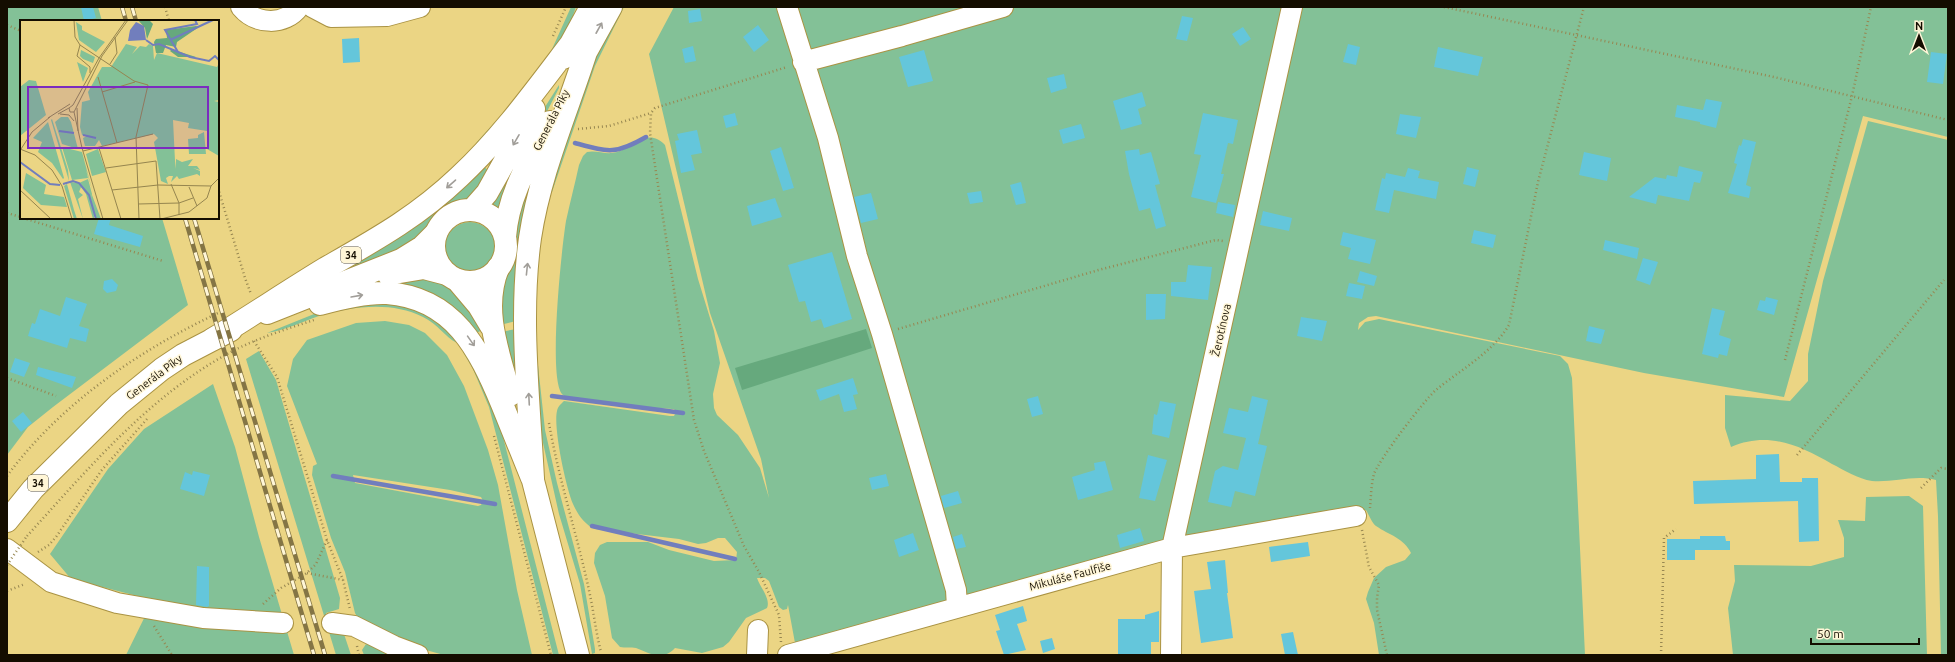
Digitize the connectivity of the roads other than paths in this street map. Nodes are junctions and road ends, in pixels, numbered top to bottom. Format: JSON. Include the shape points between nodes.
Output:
{"nodes":[{"id":1,"x":241,"y":7,"type":"edge"},
{"id":2,"x":299,"y":7,"type":"edge"},
{"id":3,"x":312,"y":7,"type":"edge"},
{"id":4,"x":420,"y":7,"type":"edge"},
{"id":5,"x":591,"y":7,"type":"edge"},
{"id":6,"x":611,"y":7,"type":"edge"},
{"id":7,"x":787,"y":7,"type":"edge"},
{"id":8,"x":1003,"y":7,"type":"edge"},
{"id":9,"x":1292,"y":7,"type":"edge"},
{"id":10,"x":397,"y":10,"type":"edge"},
{"id":11,"x":579,"y":47,"type":"junction"},
{"id":12,"x":803,"y":62,"type":"junction"},
{"id":13,"x":472,"y":210,"type":"junction"},
{"id":14,"x":436,"y":233,"type":"junction"},
{"id":15,"x":505,"y":237,"type":"junction"},
{"id":16,"x":498,"y":268,"type":"junction"},
{"id":17,"x":452,"y":277,"type":"junction"},
{"id":18,"x":338,"y":285,"type":"junction"},
{"id":19,"x":493,"y":331,"type":"junction"},
{"id":20,"x":213,"y":339,"type":"junction"},
{"id":21,"x":533,"y":480,"type":"junction"},
{"id":22,"x":1363,"y":515,"type":"road end"},
{"id":23,"x":7,"y":522,"type":"edge"},
{"id":24,"x":1172,"y":548,"type":"junction"},
{"id":25,"x":7,"y":549,"type":"edge"},
{"id":26,"x":957,"y":607,"type":"junction"},
{"id":27,"x":283,"y":623,"type":"dead end"},
{"id":28,"x":332,"y":623,"type":"dead end"},
{"id":29,"x":758,"y":630,"type":"dead end"},
{"id":30,"x":418,"y":655,"type":"edge"},
{"id":31,"x":578,"y":655,"type":"edge"},
{"id":32,"x":757,"y":655,"type":"edge"},
{"id":33,"x":788,"y":655,"type":"edge"},
{"id":34,"x":1171,"y":655,"type":"edge"}],
"edges":[{"from":1,"to":2,"type":"street","via":[[244,12],[268,21],[283,20],[294,15]]},
{"from":3,"to":10,"type":"street","via":[[331,17],[387,16]]},
{"from":4,"to":10,"type":"street"},
{"from":5,"to":11,"type":"main road","name":"Generála Píky","number":"34"},
{"from":11,"to":6,"type":"main road","name":"Generála Píky","number":"34","one_way":true},
{"from":7,"to":12,"type":"street"},
{"from":8,"to":12,"type":"street"},
{"from":9,"to":24,"type":"street","name":"Žerotínova"},
{"from":11,"to":13,"type":"main road","name":"Generála Píky","number":"34","one_way":true,"via":[[487,194]]},
{"from":11,"to":15,"type":"main road","name":"Generála Píky","number":"34","via":[[512,197],[506,218]]},
{"from":11,"to":20,"type":"main road","number":"34","one_way":true,"via":[[459,177],[432,201],[398,226]]},
{"from":21,"to":11,"type":"main road","one_way":true,"via":[[524,325],[530,237]]},
{"from":12,"to":26,"type":"street","via":[[828,138],[857,256],[956,590]]},
{"from":13,"to":14,"type":"main road","number":"34","via":[[450,215]]},
{"from":13,"to":15,"type":"main road","via":[[483,212],[493,218]]},
{"from":14,"to":17,"type":"main road","via":[[435,255],[439,266]]},
{"from":14,"to":18,"type":"main road","name":"Generála Píky","number":"34","via":[[422,247],[401,260]]},
{"from":15,"to":16,"type":"main road","number":"34","via":[[504,259]]},
{"from":16,"to":17,"type":"main road","number":"34","via":[[480,281],[469,282]]},
{"from":16,"to":19,"type":"main road","via":[[491,291]]},
{"from":17,"to":18,"type":"main road","name":"Generála Píky","number":"34","via":[[432,269],[415,268]]},
{"from":17,"to":19,"type":"main road","via":[[479,306]]},
{"from":18,"to":20,"type":"main road","name":"Generála Píky","number":"34","via":[[301,298]]},
{"from":19,"to":21,"type":"main road"},
{"from":20,"to":21,"type":"main road","one_way":true,"via":[[304,308],[340,299],[385,293],[420,300],[453,321],[470,340],[486,366]]},
{"from":20,"to":23,"type":"main road","name":"Generála Píky","number":"34","via":[[162,369],[119,404],[33,489]]},
{"from":21,"to":31,"type":"main road"},
{"from":22,"to":24,"type":"street","name":"Mikuláše Faulfiše"},
{"from":24,"to":26,"type":"street","name":"Mikuláše Faulfiše"},
{"from":24,"to":34,"type":"street","name":"Žerotínova"},
{"from":25,"to":27,"type":"street","via":[[52,582],[117,603],[204,618]]},
{"from":26,"to":33,"type":"street","name":"Mikuláše Faulfiše"},
{"from":28,"to":30,"type":"street","via":[[354,626]]},
{"from":29,"to":32,"type":"street"}]}
